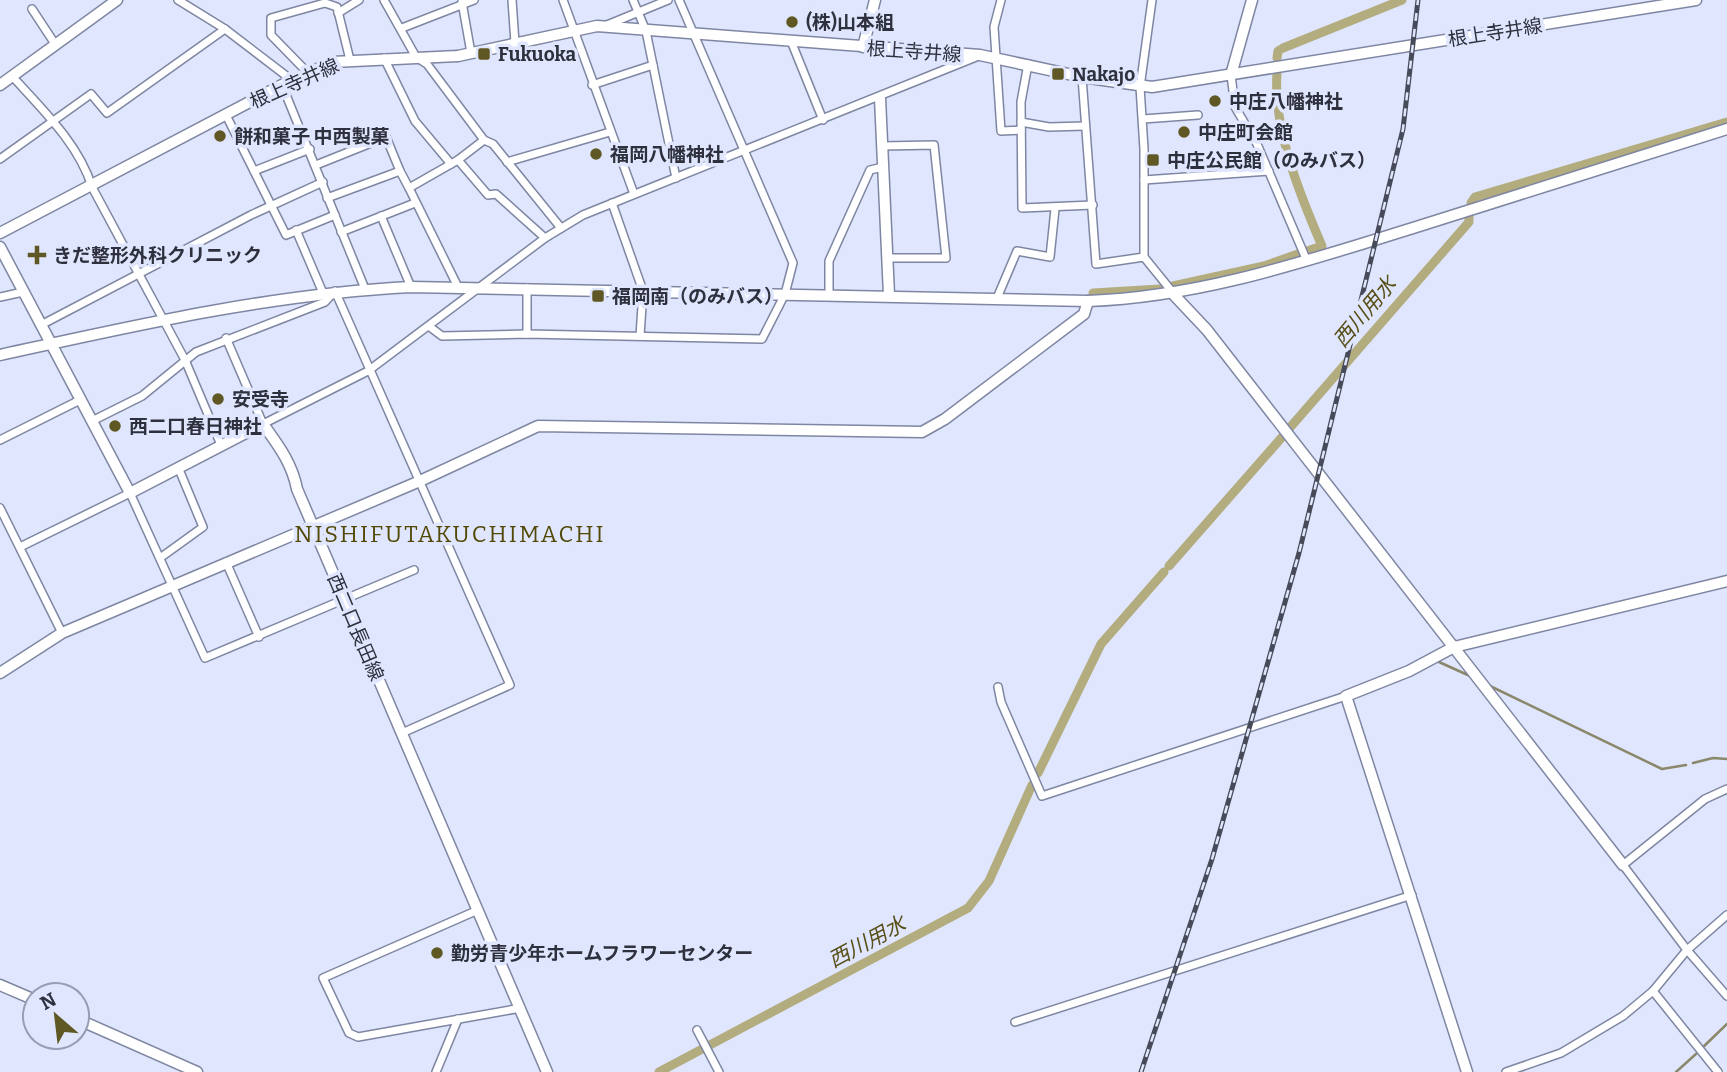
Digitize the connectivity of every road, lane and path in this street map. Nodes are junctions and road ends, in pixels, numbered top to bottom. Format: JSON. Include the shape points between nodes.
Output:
{"nodes":[{"id":1,"x":117,"y":0,"type":"edge"},
{"id":2,"x":178,"y":0,"type":"edge"},
{"id":3,"x":359,"y":0,"type":"edge"},
{"id":4,"x":384,"y":0,"type":"edge"},
{"id":5,"x":474,"y":0,"type":"edge"},
{"id":6,"x":512,"y":0,"type":"edge"},
{"id":7,"x":563,"y":0,"type":"edge"},
{"id":8,"x":633,"y":0,"type":"edge"},
{"id":9,"x":668,"y":0,"type":"edge"},
{"id":10,"x":679,"y":0,"type":"edge"},
{"id":11,"x":875,"y":0,"type":"edge"},
{"id":12,"x":1001,"y":0,"type":"edge"},
{"id":13,"x":1152,"y":0,"type":"edge"},
{"id":14,"x":1252,"y":0,"type":"edge"},
{"id":15,"x":1696,"y":0,"type":"edge"},
{"id":16,"x":462,"y":2,"type":"edge"},
{"id":17,"x":32,"y":9,"type":"dead end"},
{"id":18,"x":638,"y":12,"type":"junction"},
{"id":19,"x":338,"y":13,"type":"junction"},
{"id":20,"x":603,"y":27,"type":"junction"},
{"id":21,"x":402,"y":28,"type":"junction"},
{"id":22,"x":225,"y":29,"type":"junction"},
{"id":23,"x":572,"y":31,"type":"junction"},
{"id":24,"x":646,"y":31,"type":"junction"},
{"id":25,"x":691,"y":33,"type":"junction"},
{"id":26,"x":791,"y":41,"type":"junction"},
{"id":27,"x":515,"y":43,"type":"junction"},
{"id":28,"x":55,"y":44,"type":"junction"},
{"id":29,"x":863,"y":47,"type":"junction"},
{"id":30,"x":471,"y":53,"type":"junction"},
{"id":31,"x":980,"y":55,"type":"junction"},
{"id":32,"x":996,"y":57,"type":"junction"},
{"id":33,"x":384,"y":58,"type":"junction"},
{"id":34,"x":416,"y":58,"type":"junction"},
{"id":35,"x":350,"y":60,"type":"junction"},
{"id":36,"x":1028,"y":64,"type":"junction"},
{"id":37,"x":653,"y":65,"type":"junction"},
{"id":38,"x":308,"y":73,"type":"junction"},
{"id":39,"x":1231,"y":75,"type":"junction"},
{"id":40,"x":12,"y":76,"type":"junction"},
{"id":41,"x":1082,"y":76,"type":"junction"},
{"id":42,"x":288,"y":83,"type":"junction"},
{"id":43,"x":0,"y":85,"type":"edge"},
{"id":44,"x":592,"y":85,"type":"junction"},
{"id":45,"x":1140,"y":87,"type":"junction"},
{"id":46,"x":880,"y":98,"type":"junction"},
{"id":47,"x":226,"y":115,"type":"junction"},
{"id":48,"x":1198,"y":115,"type":"dead end"},
{"id":49,"x":1143,"y":119,"type":"junction"},
{"id":50,"x":52,"y":120,"type":"junction"},
{"id":51,"x":823,"y":120,"type":"junction"},
{"id":52,"x":1021,"y":126,"type":"junction"},
{"id":53,"x":1085,"y":126,"type":"junction"},
{"id":54,"x":1727,"y":129,"type":"edge"},
{"id":55,"x":610,"y":132,"type":"junction"},
{"id":56,"x":484,"y":139,"type":"junction"},
{"id":57,"x":882,"y":146,"type":"junction"},
{"id":58,"x":310,"y":149,"type":"junction"},
{"id":59,"x":743,"y":152,"type":"junction"},
{"id":60,"x":0,"y":159,"type":"edge"},
{"id":61,"x":454,"y":162,"type":"junction"},
{"id":62,"x":507,"y":162,"type":"junction"},
{"id":63,"x":316,"y":165,"type":"junction"},
{"id":64,"x":883,"y":167,"type":"junction"},
{"id":65,"x":254,"y":171,"type":"junction"},
{"id":66,"x":400,"y":171,"type":"junction"},
{"id":67,"x":1269,"y":171,"type":"junction"},
{"id":68,"x":676,"y":178,"type":"junction"},
{"id":69,"x":1144,"y":180,"type":"junction"},
{"id":70,"x":323,"y":182,"type":"junction"},
{"id":71,"x":92,"y":187,"type":"junction"},
{"id":72,"x":409,"y":188,"type":"junction"},
{"id":73,"x":634,"y":194,"type":"junction"},
{"id":74,"x":327,"y":198,"type":"junction"},
{"id":75,"x":415,"y":203,"type":"junction"},
{"id":76,"x":612,"y":203,"type":"junction"},
{"id":77,"x":271,"y":205,"type":"junction"},
{"id":78,"x":1093,"y":205,"type":"junction"},
{"id":79,"x":1055,"y":209,"type":"junction"},
{"id":80,"x":335,"y":215,"type":"junction"},
{"id":81,"x":381,"y":216,"type":"junction"},
{"id":82,"x":561,"y":228,"type":"junction"},
{"id":83,"x":296,"y":230,"type":"junction"},
{"id":84,"x":341,"y":232,"type":"junction"},
{"id":85,"x":0,"y":233,"type":"edge"},
{"id":86,"x":545,"y":239,"type":"junction"},
{"id":87,"x":0,"y":247,"type":"edge"},
{"id":88,"x":1144,"y":257,"type":"junction"},
{"id":89,"x":887,"y":258,"type":"junction"},
{"id":90,"x":1307,"y":261,"type":"junction"},
{"id":91,"x":138,"y":273,"type":"junction"},
{"id":92,"x":411,"y":287,"type":"junction"},
{"id":93,"x":458,"y":287,"type":"junction"},
{"id":94,"x":479,"y":287,"type":"junction"},
{"id":95,"x":527,"y":288,"type":"junction"},
{"id":96,"x":365,"y":289,"type":"junction"},
{"id":97,"x":643,"y":291,"type":"junction"},
{"id":98,"x":23,"y":292,"type":"junction"},
{"id":99,"x":329,"y":292,"type":"junction"},
{"id":100,"x":785,"y":293,"type":"junction"},
{"id":101,"x":829,"y":294,"type":"junction"},
{"id":102,"x":889,"y":295,"type":"junction"},
{"id":103,"x":1174,"y":295,"type":"junction"},
{"id":104,"x":0,"y":297,"type":"edge"},
{"id":105,"x":997,"y":298,"type":"junction"},
{"id":106,"x":1088,"y":301,"type":"junction"},
{"id":107,"x":162,"y":319,"type":"junction"},
{"id":108,"x":41,"y":325,"type":"junction"},
{"id":109,"x":430,"y":327,"type":"junction"},
{"id":110,"x":527,"y":334,"type":"junction"},
{"id":111,"x":640,"y":336,"type":"junction"},
{"id":112,"x":226,"y":338,"type":"junction"},
{"id":113,"x":50,"y":344,"type":"junction"},
{"id":114,"x":0,"y":355,"type":"edge"},
{"id":115,"x":185,"y":360,"type":"junction"},
{"id":116,"x":368,"y":371,"type":"junction"},
{"id":117,"x":80,"y":400,"type":"junction"},
{"id":118,"x":92,"y":421,"type":"junction"},
{"id":119,"x":263,"y":424,"type":"junction"},
{"id":120,"x":0,"y":440,"type":"edge"},
{"id":121,"x":221,"y":445,"type":"junction"},
{"id":122,"x":178,"y":466,"type":"junction"},
{"id":123,"x":420,"y":481,"type":"junction"},
{"id":124,"x":130,"y":493,"type":"junction"},
{"id":125,"x":0,"y":508,"type":"edge"},
{"id":126,"x":313,"y":526,"type":"junction"},
{"id":127,"x":20,"y":547,"type":"junction"},
{"id":128,"x":160,"y":558,"type":"junction"},
{"id":129,"x":226,"y":562,"type":"junction"},
{"id":130,"x":414,"y":570,"type":"dead end"},
{"id":131,"x":1727,"y":581,"type":"edge"},
{"id":132,"x":172,"y":585,"type":"junction"},
{"id":133,"x":344,"y":600,"type":"junction"},
{"id":134,"x":62,"y":633,"type":"junction"},
{"id":135,"x":259,"y":637,"type":"junction"},
{"id":136,"x":1454,"y":647,"type":"junction"},
{"id":137,"x":0,"y":673,"type":"edge"},
{"id":138,"x":998,"y":687,"type":"dead end"},
{"id":139,"x":1346,"y":696,"type":"junction"},
{"id":140,"x":402,"y":733,"type":"junction"},
{"id":141,"x":1727,"y":789,"type":"edge"},
{"id":142,"x":1623,"y":865,"type":"junction"},
{"id":143,"x":1412,"y":895,"type":"junction"},
{"id":144,"x":478,"y":910,"type":"junction"},
{"id":145,"x":1727,"y":915,"type":"edge"},
{"id":146,"x":1687,"y":950,"type":"junction"},
{"id":147,"x":0,"y":985,"type":"edge"},
{"id":148,"x":1653,"y":992,"type":"junction"},
{"id":149,"x":21,"y":994,"type":"edge"},
{"id":150,"x":1727,"y":996,"type":"edge"},
{"id":151,"x":521,"y":1008,"type":"junction"},
{"id":152,"x":458,"y":1019,"type":"junction"},
{"id":153,"x":1015,"y":1022,"type":"dead end"},
{"id":154,"x":91,"y":1024,"type":"edge"},
{"id":155,"x":697,"y":1030,"type":"dead end"},
{"id":156,"x":718,"y":1071,"type":"edge"},
{"id":157,"x":197,"y":1072,"type":"edge"},
{"id":158,"x":436,"y":1072,"type":"edge"},
{"id":159,"x":547,"y":1072,"type":"edge"},
{"id":160,"x":1467,"y":1072,"type":"edge"},
{"id":161,"x":1506,"y":1072,"type":"edge"},
{"id":162,"x":1718,"y":1072,"type":"edge"}],
"edges":[{"from":1,"to":28,"type":"street"},
{"from":2,"to":22,"type":"street"},
{"from":3,"to":19,"type":"street"},
{"from":4,"to":21,"type":"street"},
{"from":5,"to":16,"type":"street"},
{"from":6,"to":27,"type":"street"},
{"from":7,"to":23,"type":"street"},
{"from":8,"to":18,"type":"street"},
{"from":9,"to":18,"type":"street"},
{"from":10,"to":25,"type":"street"},
{"from":11,"to":29,"type":"street"},
{"from":12,"to":32,"type":"street","via":[[994,27]]},
{"from":13,"to":45,"type":"street"},
{"from":14,"to":39,"type":"street"},
{"from":15,"to":39,"type":"street","name":"根上寺井線"},
{"from":16,"to":21,"type":"street"},
{"from":16,"to":30,"type":"street"},
{"from":17,"to":28,"type":"street"},
{"from":18,"to":20,"type":"street"},
{"from":18,"to":24,"type":"street"},
{"from":19,"to":35,"type":"street"},
{"from":19,"to":38,"type":"street","via":[[337,7],[325,3],[271,18],[271,35]]},
{"from":20,"to":23,"type":"street","name":"根上寺井線"},
{"from":20,"to":24,"type":"street","name":"根上寺井線"},
{"from":21,"to":34,"type":"street"},
{"from":22,"to":42,"type":"street"},
{"from":22,"to":50,"type":"street","via":[[107,113],[91,94]]},
{"from":23,"to":27,"type":"street","name":"根上寺井線"},
{"from":23,"to":44,"type":"street"},
{"from":24,"to":25,"type":"street","name":"根上寺井線"},
{"from":24,"to":37,"type":"street"},
{"from":25,"to":26,"type":"street","name":"根上寺井線"},
{"from":25,"to":59,"type":"street"},
{"from":26,"to":29,"type":"street","name":"根上寺井線"},
{"from":26,"to":51,"type":"street"},
{"from":27,"to":30,"type":"street","name":"根上寺井線"},
{"from":28,"to":40,"type":"street"},
{"from":29,"to":31,"type":"street","name":"根上寺井線"},
{"from":30,"to":34,"type":"street","name":"根上寺井線"},
{"from":31,"to":32,"type":"street","name":"根上寺井線"},
{"from":31,"to":46,"type":"street"},
{"from":32,"to":36,"type":"street","name":"根上寺井線"},
{"from":32,"to":52,"type":"street","via":[[1001,131]]},
{"from":33,"to":34,"type":"street","name":"根上寺井線"},
{"from":33,"to":35,"type":"street","name":"根上寺井線"},
{"from":33,"to":61,"type":"street","via":[[415,121]]},
{"from":34,"to":56,"type":"street","via":[[427,64]]},
{"from":35,"to":38,"type":"street","name":"根上寺井線"},
{"from":36,"to":41,"type":"street","name":"根上寺井線"},
{"from":36,"to":52,"type":"street"},
{"from":37,"to":44,"type":"street"},
{"from":37,"to":68,"type":"street"},
{"from":38,"to":42,"type":"street","name":"根上寺井線"},
{"from":39,"to":45,"type":"street","name":"根上寺井線"},
{"from":39,"to":67,"type":"street","via":[[1235,107]]},
{"from":40,"to":43,"type":"street"},
{"from":40,"to":50,"type":"street"},
{"from":41,"to":45,"type":"street","name":"根上寺井線"},
{"from":41,"to":53,"type":"street"},
{"from":42,"to":47,"type":"street","name":"根上寺井線"},
{"from":42,"to":58,"type":"street"},
{"from":44,"to":55,"type":"street"},
{"from":45,"to":49,"type":"street"},
{"from":46,"to":51,"type":"street"},
{"from":46,"to":57,"type":"street"},
{"from":47,"to":65,"type":"street"},
{"from":47,"to":71,"type":"street","name":"根上寺井線"},
{"from":48,"to":49,"type":"street"},
{"from":49,"to":69,"type":"street"},
{"from":50,"to":60,"type":"street"},
{"from":50,"to":71,"type":"street"},
{"from":51,"to":59,"type":"street"},
{"from":52,"to":53,"type":"street"},
{"from":52,"to":79,"type":"street","via":[[1022,208]]},
{"from":53,"to":78,"type":"street"},
{"from":54,"to":90,"type":"street"},
{"from":55,"to":62,"type":"street"},
{"from":55,"to":73,"type":"street"},
{"from":56,"to":61,"type":"street"},
{"from":56,"to":62,"type":"street"},
{"from":57,"to":64,"type":"street"},
{"from":57,"to":89,"type":"street","via":[[934,145],[946,258]]},
{"from":58,"to":63,"type":"street"},
{"from":58,"to":65,"type":"street"},
{"from":59,"to":68,"type":"street"},
{"from":59,"to":100,"type":"street","via":[[793,263]]},
{"from":61,"to":72,"type":"street"},
{"from":61,"to":86,"type":"street"},
{"from":62,"to":82,"type":"street"},
{"from":63,"to":66,"type":"street","via":[[386,137]]},
{"from":63,"to":70,"type":"street"},
{"from":64,"to":89,"type":"street"},
{"from":64,"to":101,"type":"street","via":[[870,170],[829,261]]},
{"from":65,"to":77,"type":"street"},
{"from":66,"to":72,"type":"street"},
{"from":66,"to":74,"type":"street"},
{"from":67,"to":69,"type":"street"},
{"from":67,"to":90,"type":"street"},
{"from":68,"to":73,"type":"street"},
{"from":69,"to":88,"type":"street"},
{"from":70,"to":74,"type":"street"},
{"from":70,"to":77,"type":"street"},
{"from":71,"to":85,"type":"street","name":"根上寺井線"},
{"from":71,"to":91,"type":"street"},
{"from":72,"to":75,"type":"street"},
{"from":73,"to":76,"type":"street"},
{"from":74,"to":80,"type":"street"},
{"from":75,"to":81,"type":"street"},
{"from":75,"to":93,"type":"street"},
{"from":76,"to":82,"type":"street"},
{"from":76,"to":97,"type":"street"},
{"from":77,"to":83,"type":"street","via":[[286,235]]},
{"from":77,"to":91,"type":"street"},
{"from":78,"to":79,"type":"street"},
{"from":78,"to":88,"type":"street","via":[[1097,264]]},
{"from":79,"to":105,"type":"street","via":[[1050,257],[1017,251]]},
{"from":80,"to":83,"type":"street"},
{"from":80,"to":84,"type":"street"},
{"from":81,"to":84,"type":"street"},
{"from":81,"to":92,"type":"street"},
{"from":82,"to":86,"type":"street"},
{"from":83,"to":99,"type":"street"},
{"from":84,"to":96,"type":"street"},
{"from":86,"to":94,"type":"street"},
{"from":87,"to":98,"type":"street"},
{"from":88,"to":103,"type":"street"},
{"from":89,"to":102,"type":"street"},
{"from":90,"to":103,"type":"street"},
{"from":91,"to":107,"type":"street"},
{"from":91,"to":108,"type":"street"},
{"from":92,"to":93,"type":"street"},
{"from":92,"to":96,"type":"street"},
{"from":93,"to":94,"type":"street"},
{"from":94,"to":95,"type":"street"},
{"from":94,"to":109,"type":"street"},
{"from":95,"to":97,"type":"street"},
{"from":95,"to":110,"type":"street"},
{"from":96,"to":99,"type":"street"},
{"from":97,"to":100,"type":"street"},
{"from":97,"to":111,"type":"street"},
{"from":98,"to":104,"type":"street"},
{"from":98,"to":108,"type":"street"},
{"from":99,"to":107,"type":"street"},
{"from":99,"to":112,"type":"street","via":[[325,302]]},
{"from":99,"to":116,"type":"street"},
{"from":100,"to":101,"type":"street"},
{"from":100,"to":111,"type":"street","via":[[762,339]]},
{"from":101,"to":102,"type":"street"},
{"from":102,"to":105,"type":"street"},
{"from":103,"to":106,"type":"street"},
{"from":103,"to":136,"type":"street","via":[[1207,330]]},
{"from":105,"to":106,"type":"street"},
{"from":106,"to":123,"type":"street","via":[[1084,314],[922,432],[538,426]]},
{"from":107,"to":113,"type":"street"},
{"from":107,"to":115,"type":"street"},
{"from":108,"to":113,"type":"street"},
{"from":109,"to":110,"type":"street","via":[[442,336]]},
{"from":109,"to":116,"type":"street"},
{"from":110,"to":111,"type":"street"},
{"from":112,"to":115,"type":"street"},
{"from":112,"to":119,"type":"street"},
{"from":113,"to":114,"type":"street"},
{"from":113,"to":117,"type":"street"},
{"from":115,"to":118,"type":"street","via":[[142,397]]},
{"from":115,"to":121,"type":"street"},
{"from":116,"to":119,"type":"street"},
{"from":116,"to":123,"type":"street"},
{"from":117,"to":118,"type":"street"},
{"from":117,"to":120,"type":"street"},
{"from":118,"to":124,"type":"street"},
{"from":119,"to":121,"type":"street"},
{"from":119,"to":126,"type":"street","name":"西二口長田線","via":[[293,470],[296,489]]},
{"from":121,"to":122,"type":"street"},
{"from":122,"to":124,"type":"street"},
{"from":122,"to":128,"type":"street","via":[[203,527]]},
{"from":123,"to":126,"type":"street"},
{"from":123,"to":140,"type":"street","via":[[510,685]]},
{"from":124,"to":127,"type":"street"},
{"from":124,"to":128,"type":"street"},
{"from":125,"to":127,"type":"street"},
{"from":126,"to":129,"type":"street"},
{"from":126,"to":133,"type":"street","name":"西二口長田線"},
{"from":127,"to":134,"type":"street"},
{"from":128,"to":132,"type":"street"},
{"from":129,"to":132,"type":"street"},
{"from":129,"to":135,"type":"street"},
{"from":130,"to":133,"type":"street"},
{"from":131,"to":136,"type":"street"},
{"from":132,"to":134,"type":"street"},
{"from":132,"to":135,"type":"street","via":[[205,657]]},
{"from":133,"to":135,"type":"street"},
{"from":133,"to":140,"type":"street","name":"西二口長田線"},
{"from":134,"to":137,"type":"street"},
{"from":136,"to":139,"type":"street"},
{"from":136,"to":142,"type":"street"},
{"from":138,"to":139,"type":"street","via":[[1042,796]]},
{"from":139,"to":143,"type":"street"},
{"from":140,"to":144,"type":"street","name":"西二口長田線"},
{"from":141,"to":142,"type":"street","via":[[1705,799]]},
{"from":142,"to":146,"type":"street"},
{"from":143,"to":153,"type":"street"},
{"from":143,"to":160,"type":"street"},
{"from":144,"to":151,"type":"street","name":"西二口長田線"},
{"from":144,"to":152,"type":"street","via":[[324,978],[349,1032],[358,1037]]},
{"from":145,"to":146,"type":"street"},
{"from":146,"to":148,"type":"street"},
{"from":146,"to":150,"type":"street"},
{"from":147,"to":149,"type":"street"},
{"from":148,"to":161,"type":"street","via":[[1561,1053]]},
{"from":148,"to":162,"type":"street"},
{"from":151,"to":152,"type":"street"},
{"from":151,"to":159,"type":"street","name":"西二口長田線"},
{"from":152,"to":158,"type":"street"},
{"from":154,"to":157,"type":"street"},
{"from":155,"to":156,"type":"street"}]}
